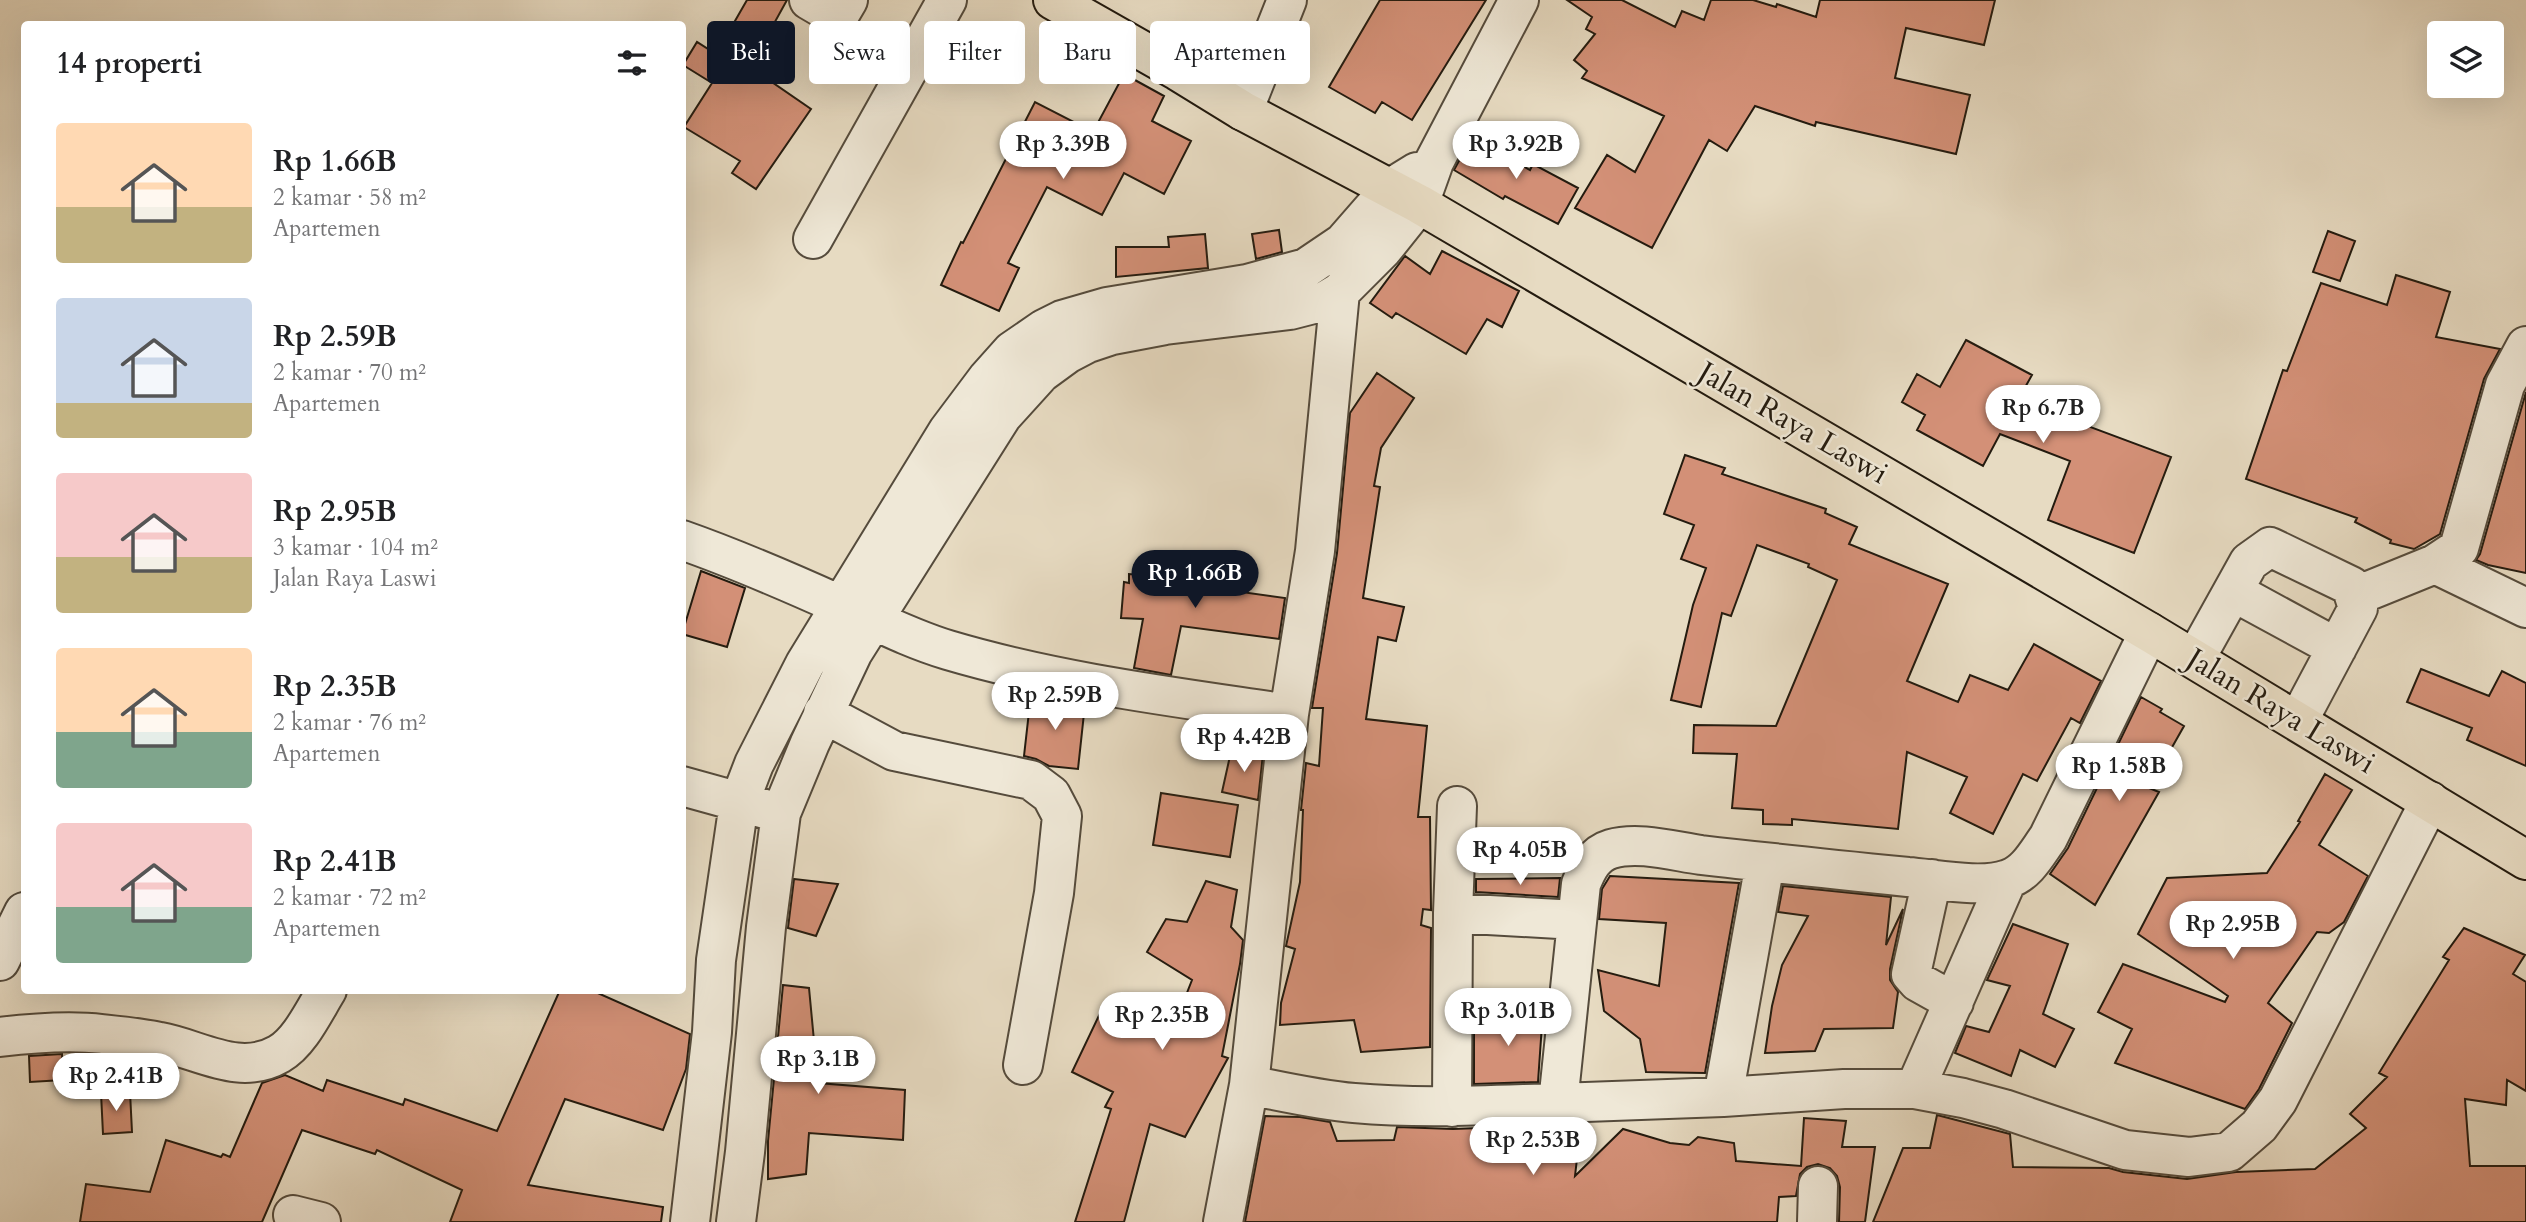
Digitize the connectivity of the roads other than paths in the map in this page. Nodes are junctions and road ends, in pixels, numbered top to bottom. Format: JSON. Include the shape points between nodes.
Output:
{"nodes":[{"id":1,"x":809,"y":0,"type":"edge"},
{"id":2,"x":848,"y":0,"type":"edge"},
{"id":3,"x":947,"y":0,"type":"edge"},
{"id":4,"x":1053,"y":0,"type":"edge"},
{"id":5,"x":1287,"y":0,"type":"edge"},
{"id":6,"x":1519,"y":0,"type":"edge"},
{"id":7,"x":1243,"y":111,"type":"junction"},
{"id":8,"x":1405,"y":196,"type":"junction"},
{"id":9,"x":813,"y":239,"type":"dead end"},
{"id":10,"x":1340,"y":292,"type":"junction"},
{"id":11,"x":2526,"y":346,"type":"edge"},
{"id":12,"x":2515,"y":389,"type":"edge"},
{"id":13,"x":686,"y":542,"type":"edge"},
{"id":14,"x":2435,"y":564,"type":"junction"},
{"id":15,"x":2234,"y":592,"type":"junction"},
{"id":16,"x":2356,"y":596,"type":"junction"},
{"id":17,"x":2526,"y":608,"type":"edge"},
{"id":18,"x":856,"y":612,"type":"junction"},
{"id":19,"x":2149,"y":632,"type":"junction"},
{"id":20,"x":2337,"y":648,"type":"junction"},
{"id":21,"x":2195,"y":659,"type":"junction"},
{"id":22,"x":823,"y":713,"type":"junction"},
{"id":23,"x":1289,"y":714,"type":"junction"},
{"id":24,"x":2298,"y":721,"type":"junction"},
{"id":25,"x":686,"y":787,"type":"edge"},
{"id":26,"x":2430,"y":801,"type":"junction"},
{"id":27,"x":739,"y":803,"type":"junction"},
{"id":28,"x":1457,"y":806,"type":"dead end"},
{"id":29,"x":781,"y":813,"type":"junction"},
{"id":30,"x":2526,"y":860,"type":"edge"},
{"id":31,"x":1766,"y":863,"type":"junction"},
{"id":32,"x":1932,"y":879,"type":"junction"},
{"id":33,"x":2007,"y":880,"type":"junction"},
{"id":34,"x":1453,"y":913,"type":"junction"},
{"id":35,"x":21,"y":918,"type":"edge"},
{"id":36,"x":1576,"y":920,"type":"junction"},
{"id":37,"x":0,"y":961,"type":"edge"},
{"id":38,"x":324,"y":994,"type":"edge"},
{"id":39,"x":1954,"y":1002,"type":"junction"},
{"id":40,"x":0,"y":1037,"type":"edge"},
{"id":41,"x":1023,"y":1065,"type":"dead end"},
{"id":42,"x":1249,"y":1085,"type":"junction"},
{"id":43,"x":1915,"y":1089,"type":"junction"},
{"id":44,"x":1723,"y":1097,"type":"junction"},
{"id":45,"x":1558,"y":1103,"type":"junction"},
{"id":46,"x":1452,"y":1107,"type":"junction"},
{"id":47,"x":690,"y":1222,"type":"edge"},
{"id":48,"x":736,"y":1222,"type":"edge"},
{"id":49,"x":1223,"y":1222,"type":"edge"}],
"edges":[{"from":1,"to":2,"type":"street","via":[[838,17]]},
{"from":3,"to":9,"type":"street"},
{"from":4,"to":7,"type":"main road","name":"Jalan Raya Laswi"},
{"from":5,"to":7,"type":"street"},
{"from":6,"to":8,"type":"street","via":[[1434,162]]},
{"from":7,"to":8,"type":"main road","name":"Jalan Raya Laswi"},
{"from":8,"to":10,"type":"street","via":[[1383,249]]},
{"from":8,"to":18,"type":"street","via":[[1306,268],[1247,284],[1107,307],[1062,320],[1027,338],[987,379],[948,431]]},
{"from":8,"to":19,"type":"main road","name":"Jalan Raya Laswi"},
{"from":10,"to":18,"type":"street","via":[[1290,310],[1112,335],[1067,354],[1041,373],[1002,416]]},
{"from":10,"to":23,"type":"street","via":[[1315,551]]},
{"from":11,"to":12,"type":"street"},
{"from":12,"to":14,"type":"street","via":[[2459,548]]},
{"from":13,"to":18,"type":"street"},
{"from":14,"to":16,"type":"street"},
{"from":14,"to":17,"type":"street"},
{"from":15,"to":16,"type":"street","via":[[2249,562],[2270,547],[2338,578],[2351,586]]},
{"from":15,"to":20,"type":"street"},
{"from":15,"to":21,"type":"street"},
{"from":16,"to":20,"type":"street","via":[[2358,608]]},
{"from":18,"to":22,"type":"street","via":[[853,652]]},
{"from":18,"to":23,"type":"street","via":[[946,649],[1006,666]]},
{"from":18,"to":27,"type":"street","via":[[780,709]]},
{"from":19,"to":21,"type":"main road","name":"Jalan Raya Laswi"},
{"from":19,"to":33,"type":"street","via":[[2048,838],[2029,864]]},
{"from":20,"to":24,"type":"street"},
{"from":21,"to":24,"type":"main road","name":"Jalan Raya Laswi"},
{"from":22,"to":29,"type":"street"},
{"from":22,"to":41,"type":"street","via":[[894,751],[1031,780],[1051,794],[1062,816],[1061,829]]},
{"from":23,"to":42,"type":"street"},
{"from":24,"to":26,"type":"main road","name":"Jalan Raya Laswi"},
{"from":25,"to":27,"type":"street"},
{"from":26,"to":30,"type":"main road","name":"Jalan Raya Laswi"},
{"from":26,"to":43,"type":"street","via":[[2277,1100],[2259,1126],[2229,1152],[2189,1157],[2125,1150],[2004,1109]]},
{"from":27,"to":29,"type":"street"},
{"from":27,"to":47,"type":"street","via":[[716,960]]},
{"from":28,"to":34,"type":"street"},
{"from":29,"to":48,"type":"street"},
{"from":31,"to":32,"type":"street"},
{"from":31,"to":36,"type":"street","via":[[1613,848],[1586,870]]},
{"from":31,"to":44,"type":"street"},
{"from":32,"to":33,"type":"street"},
{"from":32,"to":39,"type":"street","via":[[1911,974]]},
{"from":33,"to":39,"type":"street"},
{"from":34,"to":36,"type":"street"},
{"from":34,"to":46,"type":"street"},
{"from":35,"to":37,"type":"street"},
{"from":36,"to":45,"type":"street"},
{"from":38,"to":40,"type":"street","via":[[282,1053],[256,1062],[225,1061],[162,1042],[99,1033]]},
{"from":39,"to":43,"type":"street"},
{"from":42,"to":46,"type":"street","via":[[1355,1103]]},
{"from":42,"to":49,"type":"street"},
{"from":43,"to":44,"type":"street"},
{"from":44,"to":45,"type":"street"},
{"from":45,"to":46,"type":"street"}]}
